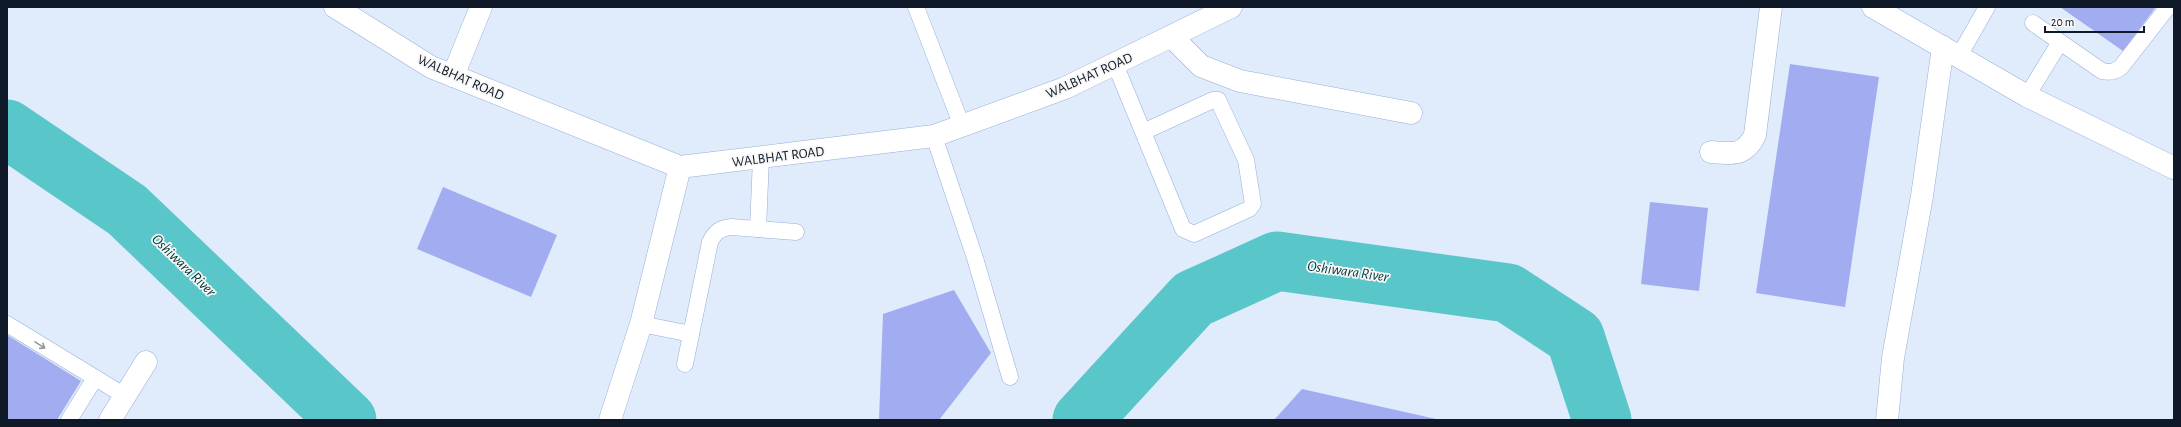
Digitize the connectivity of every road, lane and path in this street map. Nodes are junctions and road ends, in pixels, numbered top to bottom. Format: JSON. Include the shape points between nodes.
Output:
{"nodes":[{"id":1,"x":335,"y":7,"type":"edge"},
{"id":2,"x":481,"y":7,"type":"edge"},
{"id":3,"x":916,"y":7,"type":"edge"},
{"id":4,"x":1231,"y":7,"type":"edge"},
{"id":5,"x":1771,"y":7,"type":"edge"},
{"id":6,"x":1873,"y":7,"type":"edge"},
{"id":7,"x":1986,"y":7,"type":"edge"},
{"id":8,"x":2168,"y":7,"type":"edge"},
{"id":9,"x":2033,"y":22,"type":"dead end"},
{"id":10,"x":1172,"y":37,"type":"junction"},
{"id":11,"x":2060,"y":42,"type":"junction"},
{"id":12,"x":1951,"y":51,"type":"junction"},
{"id":13,"x":1115,"y":64,"type":"junction"},
{"id":14,"x":453,"y":76,"type":"junction"},
{"id":15,"x":2027,"y":96,"type":"junction"},
{"id":16,"x":1411,"y":113,"type":"dead end"},
{"id":17,"x":962,"y":126,"type":"junction"},
{"id":18,"x":1143,"y":132,"type":"junction"},
{"id":19,"x":934,"y":136,"type":"junction"},
{"id":20,"x":1711,"y":152,"type":"dead end"},
{"id":21,"x":761,"y":158,"type":"junction"},
{"id":22,"x":680,"y":168,"type":"junction"},
{"id":23,"x":2174,"y":168,"type":"edge"},
{"id":24,"x":758,"y":229,"type":"junction"},
{"id":25,"x":796,"y":232,"type":"dead end"},
{"id":26,"x":7,"y":324,"type":"edge"},
{"id":27,"x":641,"y":324,"type":"junction"},
{"id":28,"x":691,"y":334,"type":"junction"},
{"id":29,"x":146,"y":362,"type":"dead end"},
{"id":30,"x":686,"y":364,"type":"dead end"},
{"id":31,"x":1010,"y":377,"type":"dead end"},
{"id":32,"x":95,"y":378,"type":"junction"},
{"id":33,"x":125,"y":396,"type":"junction"},
{"id":34,"x":69,"y":420,"type":"edge"},
{"id":35,"x":110,"y":420,"type":"edge"},
{"id":36,"x":610,"y":420,"type":"edge"},
{"id":37,"x":1887,"y":420,"type":"edge"}],
"edges":[{"from":1,"to":14,"type":"street","name":"WALBHAT ROAD","via":[[431,67]]},
{"from":2,"to":14,"type":"street"},
{"from":3,"to":17,"type":"lane"},
{"from":4,"to":10,"type":"street","name":"WALBHAT ROAD"},
{"from":5,"to":20,"type":"street","via":[[1755,135],[1750,146],[1741,151],[1729,154]]},
{"from":6,"to":12,"type":"street"},
{"from":7,"to":12,"type":"lane"},
{"from":8,"to":11,"type":"lane","via":[[2121,67],[2110,73],[2102,71]]},
{"from":9,"to":11,"type":"lane"},
{"from":10,"to":13,"type":"street","name":"WALBHAT ROAD"},
{"from":10,"to":16,"type":"street","via":[[1201,66],[1219,75]]},
{"from":11,"to":15,"type":"lane"},
{"from":12,"to":15,"type":"street"},
{"from":12,"to":37,"type":"street","via":[[1893,358]]},
{"from":13,"to":17,"type":"street","name":"WALBHAT ROAD","via":[[1064,88]]},
{"from":13,"to":18,"type":"lane"},
{"from":14,"to":22,"type":"street","name":"WALBHAT ROAD"},
{"from":15,"to":23,"type":"street"},
{"from":17,"to":19,"type":"street","name":"WALBHAT ROAD"},
{"from":18,"to":18,"type":"lane","via":[[1183,229],[1194,234],[1249,209],[1253,204],[1246,160],[1218,100]]},
{"from":19,"to":21,"type":"street","name":"WALBHAT ROAD"},
{"from":19,"to":31,"type":"lane","via":[[975,258]]},
{"from":21,"to":22,"type":"street","name":"WALBHAT ROAD"},
{"from":21,"to":24,"type":"lane"},
{"from":22,"to":27,"type":"street"},
{"from":24,"to":25,"type":"lane"},
{"from":24,"to":28,"type":"lane","via":[[722,228],[714,233]]},
{"from":26,"to":32,"type":"lane","one_way":true},
{"from":27,"to":28,"type":"lane"},
{"from":27,"to":36,"type":"street"},
{"from":28,"to":30,"type":"lane"},
{"from":29,"to":33,"type":"street"},
{"from":32,"to":33,"type":"lane"},
{"from":32,"to":34,"type":"lane"},
{"from":33,"to":35,"type":"street"}]}
